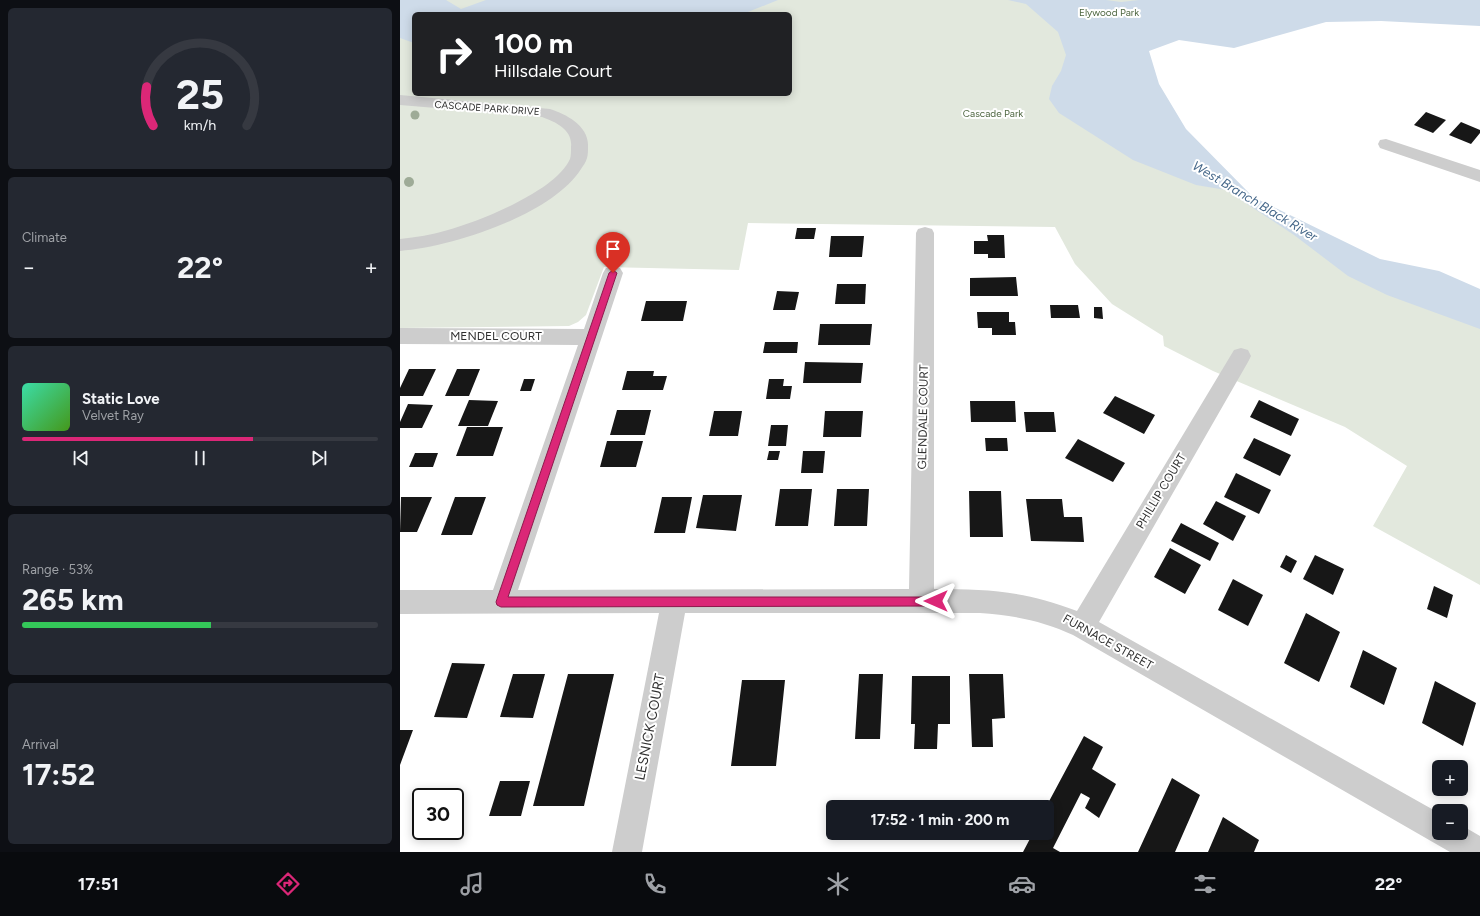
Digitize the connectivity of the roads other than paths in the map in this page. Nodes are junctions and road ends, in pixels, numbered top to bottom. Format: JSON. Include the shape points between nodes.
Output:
{"nodes":[{"id":1,"x":400,"y":100,"type":"edge"},
{"id":2,"x":1386,"y":144,"type":"dead end"},
{"id":3,"x":1480,"y":176,"type":"edge"},
{"id":4,"x":925,"y":233,"type":"dead end"},
{"id":5,"x":400,"y":245,"type":"edge"},
{"id":6,"x":613,"y":273,"type":"dead end"},
{"id":7,"x":400,"y":336,"type":"edge"},
{"id":8,"x":591,"y":337,"type":"junction"},
{"id":9,"x":1241,"y":356,"type":"dead end"},
{"id":10,"x":400,"y":602,"type":"edge"},
{"id":11,"x":501,"y":602,"type":"junction"},
{"id":12,"x":674,"y":602,"type":"junction"},
{"id":13,"x":921,"y":602,"type":"junction"},
{"id":14,"x":1082,"y":626,"type":"junction"},
{"id":15,"x":1455,"y":841,"type":"edge"},
{"id":16,"x":627,"y":852,"type":"edge"}],
"edges":[{"from":1,"to":5,"type":"street","name":"CASCADE PARK DRIVE","via":[[544,112],[572,127],[580,144],[578,156],[569,173],[551,189],[524,206],[499,219],[453,236]]},
{"from":2,"to":3,"type":"street"},
{"from":4,"to":13,"type":"street","name":"GLENDALE COURT"},
{"from":6,"to":8,"type":"street"},
{"from":7,"to":8,"type":"street","name":"MENDEL COURT"},
{"from":8,"to":11,"type":"street"},
{"from":9,"to":14,"type":"street","name":"PHILLIP COURT"},
{"from":10,"to":11,"type":"street","name":"FURNACE STREET"},
{"from":11,"to":12,"type":"street","name":"FURNACE STREET"},
{"from":12,"to":13,"type":"street","name":"FURNACE STREET"},
{"from":12,"to":16,"type":"street","name":"LESNICK COURT"},
{"from":13,"to":14,"type":"street","name":"FURNACE STREET","via":[[980,601],[1018,604],[1053,613]]},
{"from":14,"to":15,"type":"street","name":"FURNACE STREET"}]}
